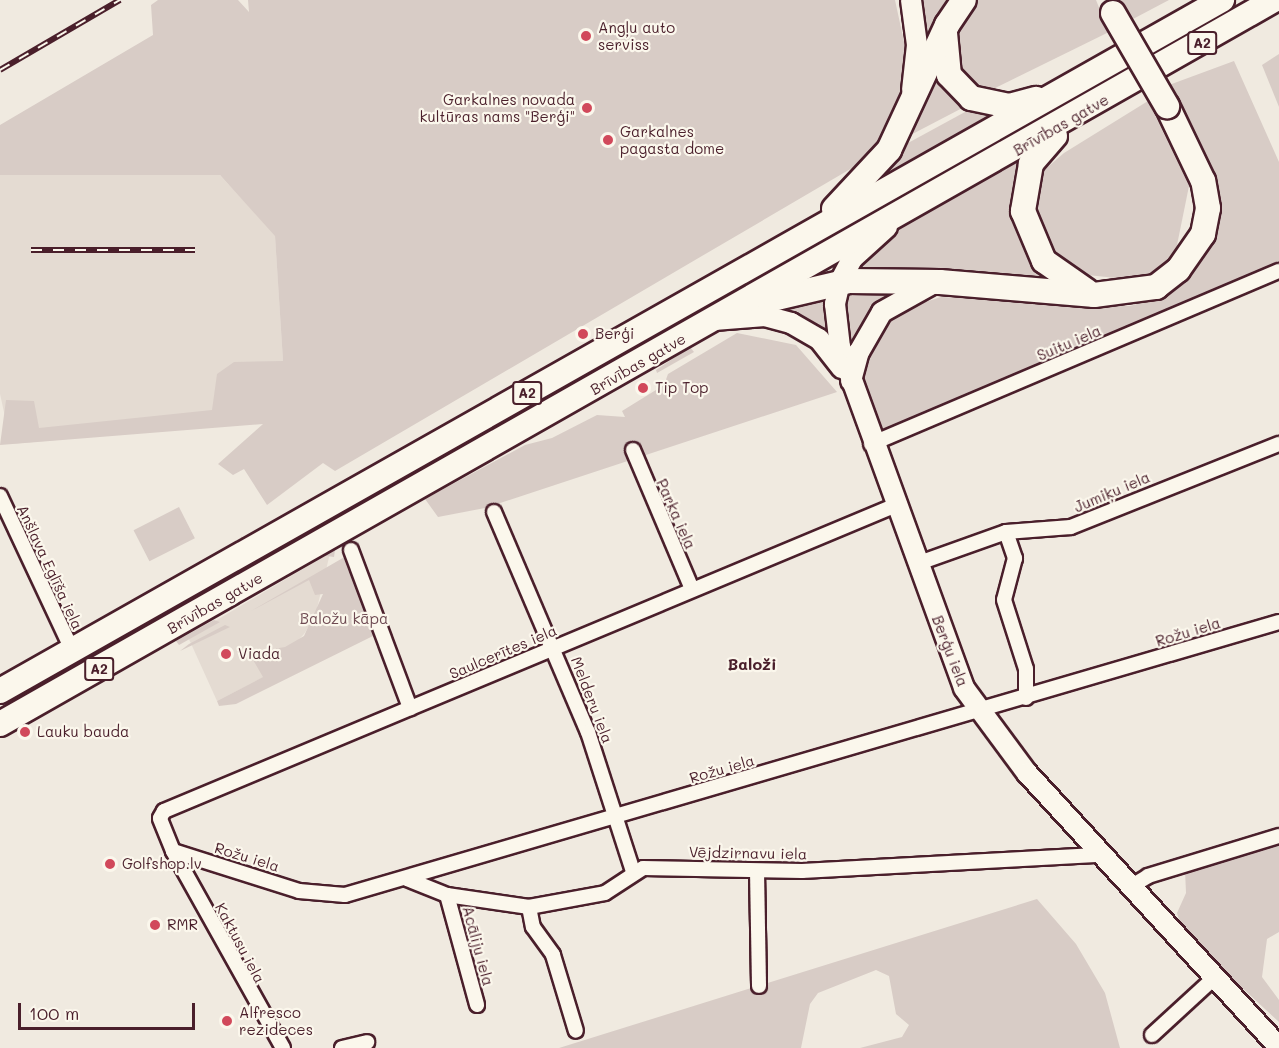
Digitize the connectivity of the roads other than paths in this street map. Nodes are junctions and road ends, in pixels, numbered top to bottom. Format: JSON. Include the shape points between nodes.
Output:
{"nodes":[{"id":1,"x":911,"y":0,"type":"edge"},
{"id":2,"x":964,"y":0,"type":"edge"},
{"id":3,"x":1222,"y":0,"type":"edge"},
{"id":4,"x":1274,"y":0,"type":"edge"},
{"id":5,"x":1109,"y":6,"type":"edge"},
{"id":6,"x":947,"y":25,"type":"junction"},
{"id":7,"x":1130,"y":85,"type":"junction"},
{"id":8,"x":1060,"y":93,"type":"junction"},
{"id":9,"x":911,"y":101,"type":"junction"},
{"id":10,"x":901,"y":213,"type":"junction"},
{"id":11,"x":764,"y":261,"type":"junction"},
{"id":12,"x":1279,"y":271,"type":"edge"},
{"id":13,"x":840,"y":282,"type":"junction"},
{"id":14,"x":940,"y":282,"type":"junction"},
{"id":15,"x":1094,"y":295,"type":"junction"},
{"id":16,"x":724,"y":319,"type":"junction"},
{"id":17,"x":851,"y":381,"type":"junction"},
{"id":18,"x":871,"y":444,"type":"junction"},
{"id":19,"x":1279,"y":444,"type":"edge"},
{"id":20,"x":633,"y":450,"type":"dead end"},
{"id":21,"x":0,"y":496,"type":"edge"},
{"id":22,"x":894,"y":506,"type":"junction"},
{"id":23,"x":494,"y":512,"type":"dead end"},
{"id":24,"x":1006,"y":531,"type":"junction"},
{"id":25,"x":351,"y":550,"type":"dead end"},
{"id":26,"x":919,"y":563,"type":"junction"},
{"id":27,"x":692,"y":589,"type":"junction"},
{"id":28,"x":1279,"y":622,"type":"edge"},
{"id":29,"x":554,"y":648,"type":"junction"},
{"id":30,"x":72,"y":650,"type":"junction"},
{"id":31,"x":0,"y":691,"type":"edge"},
{"id":32,"x":1026,"y":698,"type":"junction"},
{"id":33,"x":410,"y":708,"type":"junction"},
{"id":34,"x":979,"y":713,"type":"junction"},
{"id":35,"x":0,"y":724,"type":"edge"},
{"id":36,"x":615,"y":816,"type":"junction"},
{"id":37,"x":1279,"y":837,"type":"edge"},
{"id":38,"x":172,"y":851,"type":"junction"},
{"id":39,"x":1101,"y":855,"type":"junction"},
{"id":40,"x":633,"y":871,"type":"junction"},
{"id":41,"x":757,"y":871,"type":"junction"},
{"id":42,"x":407,"y":879,"type":"junction"},
{"id":43,"x":1130,"y":887,"type":"junction"},
{"id":44,"x":447,"y":895,"type":"junction"},
{"id":45,"x":529,"y":907,"type":"junction"},
{"id":46,"x":1213,"y":979,"type":"junction"},
{"id":47,"x":759,"y":986,"type":"dead end"},
{"id":48,"x":477,"y":1005,"type":"dead end"},
{"id":49,"x":576,"y":1031,"type":"dead end"},
{"id":50,"x":1152,"y":1035,"type":"dead end"},
{"id":51,"x":367,"y":1042,"type":"dead end"},
{"id":52,"x":1279,"y":1047,"type":"edge"},
{"id":53,"x":283,"y":1048,"type":"edge"},
{"id":54,"x":342,"y":1048,"type":"edge"}],
"edges":[{"from":1,"to":9,"type":"main road","via":[[917,45]]},
{"from":2,"to":6,"type":"highway"},
{"from":3,"to":8,"type":"highway","name":"Brīvības gatve","number":"A2"},
{"from":4,"to":7,"type":"highway","name":"Brīvības gatve","number":"A2"},
{"from":5,"to":15,"type":"highway","bridge":true,"via":[[1167,106],[1203,181],[1208,208],[1203,234],[1178,270],[1156,288]]},
{"from":6,"to":8,"type":"highway","via":[[944,53],[949,75],[971,98],[1009,106]]},
{"from":6,"to":9,"type":"highway"},
{"from":7,"to":10,"type":"highway","name":"Brīvības gatve","number":"A2"},
{"from":7,"to":15,"type":"highway","via":[[1044,145],[1024,187],[1030,237],[1044,261]]},
{"from":8,"to":11,"type":"highway","name":"Brīvības gatve","number":"A2"},
{"from":9,"to":11,"type":"highway","via":[[871,174],[848,200],[784,240]]},
{"from":10,"to":13,"type":"main road","name":"Berģu iela","via":[[852,259]]},
{"from":10,"to":16,"type":"highway","name":"Brīvības gatve","number":"A2"},
{"from":11,"to":30,"type":"highway","name":"Brīvības gatve","number":"A2"},
{"from":12,"to":18,"type":"street","name":"Suitu iela"},
{"from":13,"to":14,"type":"highway"},
{"from":13,"to":16,"type":"highway","via":[[775,297]]},
{"from":13,"to":17,"type":"main road","name":"Berģu iela","via":[[836,322]]},
{"from":14,"to":15,"type":"highway"},
{"from":14,"to":17,"type":"main road","via":[[912,290],[882,312],[865,338]]},
{"from":16,"to":17,"type":"main road","via":[[765,316],[804,328],[829,350]]},
{"from":16,"to":35,"type":"highway","name":"Brīvības gatve","number":"A2"},
{"from":17,"to":18,"type":"main road","name":"Berģu iela"},
{"from":18,"to":22,"type":"main road","name":"Berģu iela"},
{"from":19,"to":24,"type":"street","name":"Jumiķu iela","via":[[1071,527]]},
{"from":20,"to":27,"type":"street","name":"Parka iela"},
{"from":21,"to":30,"type":"street","name":"Anšlava Eglīša iela"},
{"from":22,"to":26,"type":"main road","name":"Berģu iela"},
{"from":22,"to":27,"type":"street","name":"Saulcerītes iela"},
{"from":23,"to":29,"type":"street","name":"Melderu iela"},
{"from":24,"to":26,"type":"street","name":"Jumiķu iela"},
{"from":24,"to":32,"type":"street","via":[[1015,558],[1004,600],[1026,669]]},
{"from":25,"to":33,"type":"street"},
{"from":26,"to":34,"type":"main road","name":"Berģu iela","via":[[952,662]]},
{"from":27,"to":29,"type":"street","name":"Saulcerītes iela"},
{"from":28,"to":32,"type":"street","name":"Rožu iela"},
{"from":29,"to":33,"type":"street","name":"Saulcerītes iela"},
{"from":29,"to":36,"type":"street","name":"Melderu iela"},
{"from":30,"to":31,"type":"highway","name":"Brīvības gatve","number":"A2"},
{"from":32,"to":34,"type":"street","name":"Rožu iela"},
{"from":33,"to":38,"type":"street","name":"Saulcerītes iela","via":[[164,811],[160,818]]},
{"from":34,"to":36,"type":"street","name":"Rožu iela"},
{"from":34,"to":39,"type":"main road","name":"Berģu iela"},
{"from":36,"to":40,"type":"street","name":"Melderu iela"},
{"from":36,"to":42,"type":"street","name":"Rožu iela"},
{"from":37,"to":43,"type":"street","via":[[1148,876]]},
{"from":38,"to":42,"type":"street","name":"Rožu iela","via":[[323,897]]},
{"from":38,"to":53,"type":"street","name":"Kaktusu iela"},
{"from":39,"to":41,"type":"street","name":"Vējdzirnavu iela"},
{"from":39,"to":43,"type":"main road","name":"Berģu iela"},
{"from":40,"to":41,"type":"street","name":"Vējdzirnavu iela"},
{"from":40,"to":45,"type":"street","via":[[605,892]]},
{"from":41,"to":47,"type":"street"},
{"from":42,"to":44,"type":"street"},
{"from":43,"to":46,"type":"main road","name":"Berģu iela"},
{"from":44,"to":45,"type":"street"},
{"from":44,"to":48,"type":"street","name":"Acāliju iela"},
{"from":45,"to":49,"type":"street","via":[[533,927],[553,955]]},
{"from":46,"to":50,"type":"street"},
{"from":46,"to":52,"type":"main road","name":"Berģu iela"},
{"from":51,"to":54,"type":"street"}]}
